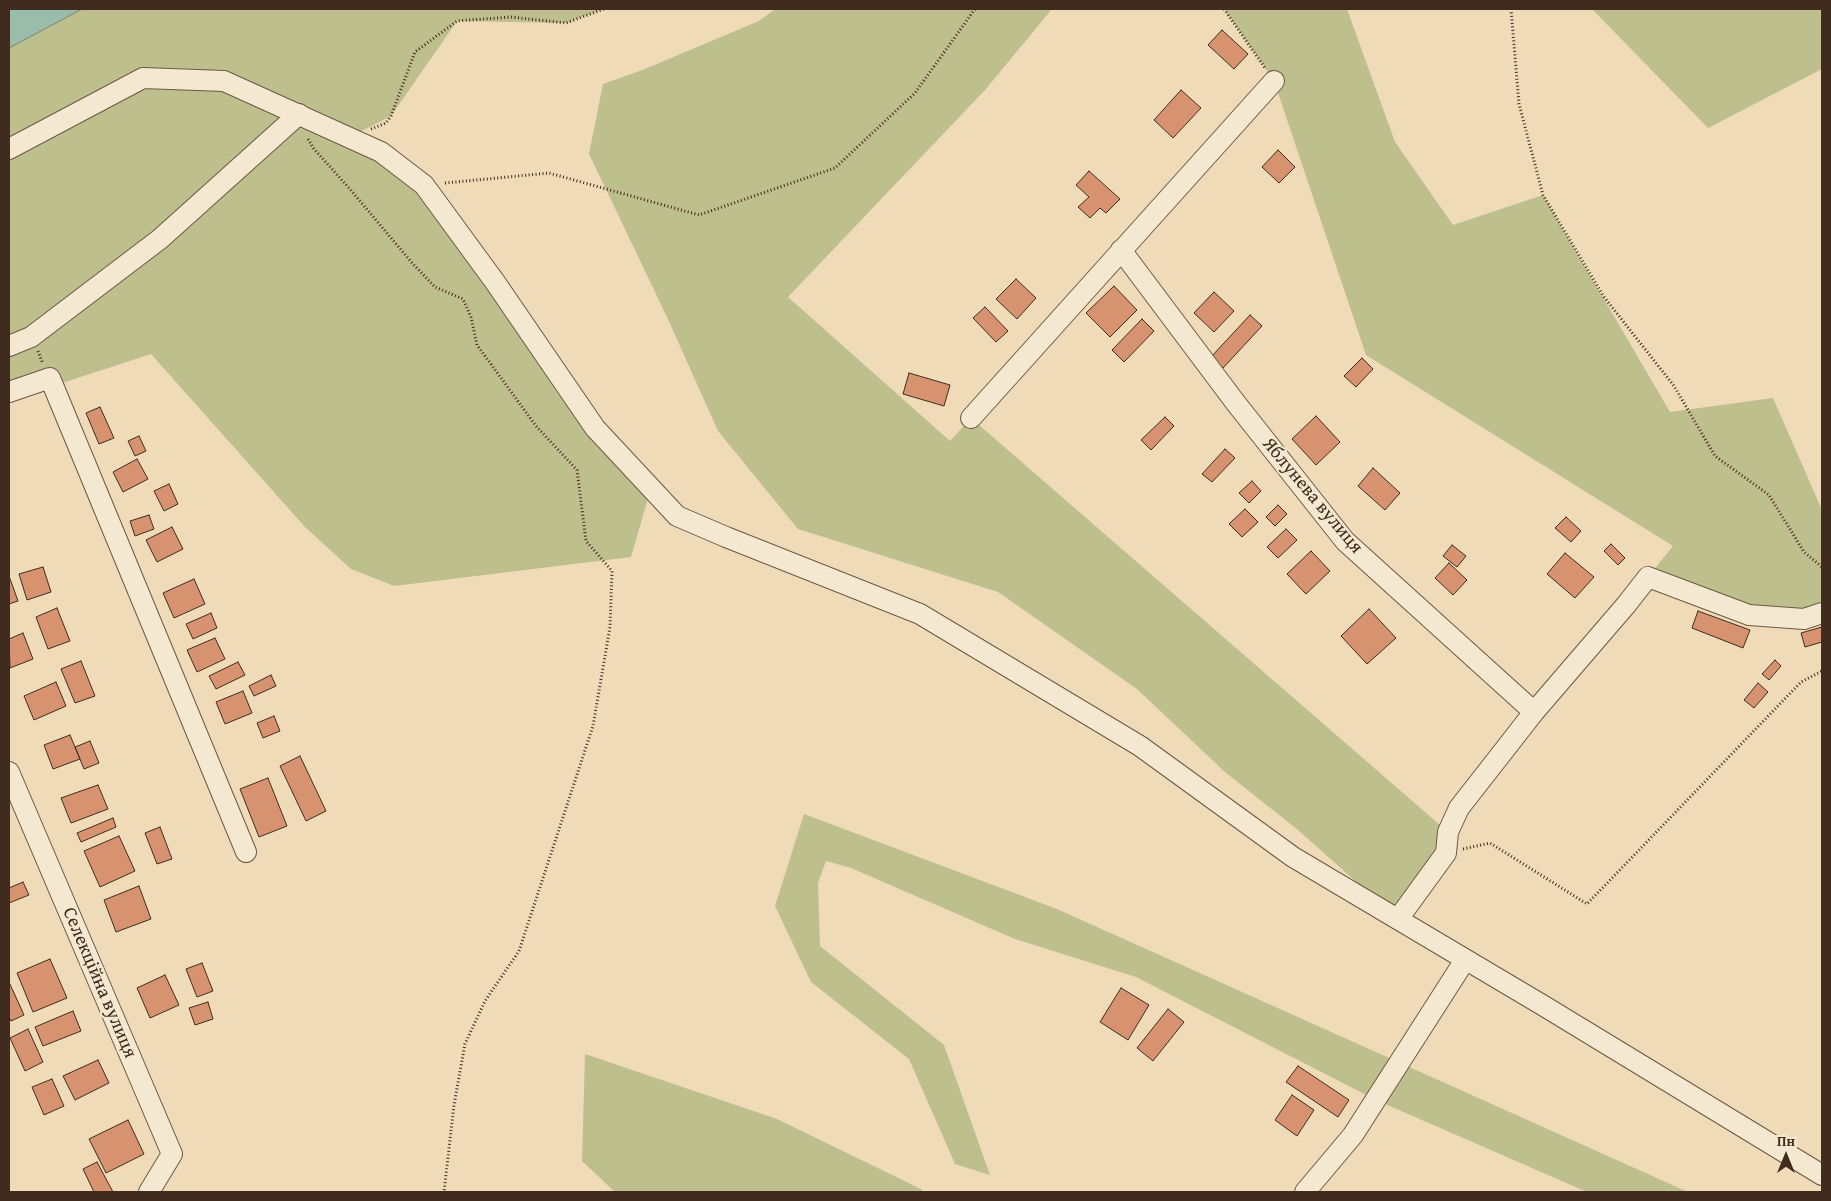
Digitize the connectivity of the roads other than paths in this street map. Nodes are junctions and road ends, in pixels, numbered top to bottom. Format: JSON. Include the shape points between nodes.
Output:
{"nodes":[{"id":1,"x":1274,"y":81,"type":"road end"},
{"id":2,"x":297,"y":116,"type":"junction"},
{"id":3,"x":9,"y":149,"type":"edge"},
{"id":4,"x":1120,"y":250,"type":"junction"},
{"id":5,"x":9,"y":346,"type":"edge"},
{"id":6,"x":9,"y":392,"type":"edge"},
{"id":7,"x":970,"y":418,"type":"dead end"},
{"id":8,"x":1822,"y":613,"type":"edge"},
{"id":9,"x":1534,"y":712,"type":"junction"},
{"id":10,"x":9,"y":772,"type":"edge"},
{"id":11,"x":246,"y":852,"type":"dead end"},
{"id":12,"x":1398,"y":919,"type":"junction"},
{"id":13,"x":1465,"y":960,"type":"junction"},
{"id":14,"x":1822,"y":1175,"type":"edge"},
{"id":15,"x":148,"y":1192,"type":"edge"},
{"id":16,"x":1305,"y":1192,"type":"edge"}],
"edges":[{"from":1,"to":4,"type":"street"},
{"from":2,"to":3,"type":"street","via":[[224,81],[143,78]]},
{"from":2,"to":5,"type":"street","via":[[160,239],[31,337]]},
{"from":2,"to":12,"type":"street","via":[[381,152],[424,185],[595,428],[677,516],[920,614],[1140,746],[1293,857]]},
{"from":4,"to":7,"type":"street"},
{"from":4,"to":9,"type":"street","name":"Яблунева вулиця","via":[[1345,541]]},
{"from":6,"to":11,"type":"street","via":[[50,378]]},
{"from":8,"to":9,"type":"street","via":[[1804,619],[1749,615],[1648,577]]},
{"from":9,"to":12,"type":"street","via":[[1459,808],[1448,832],[1446,853]]},
{"from":10,"to":15,"type":"street","name":"Селекційна вулиця","via":[[172,1154]]},
{"from":12,"to":13,"type":"street"},
{"from":13,"to":14,"type":"street"},
{"from":13,"to":16,"type":"street","via":[[1353,1135]]}]}
